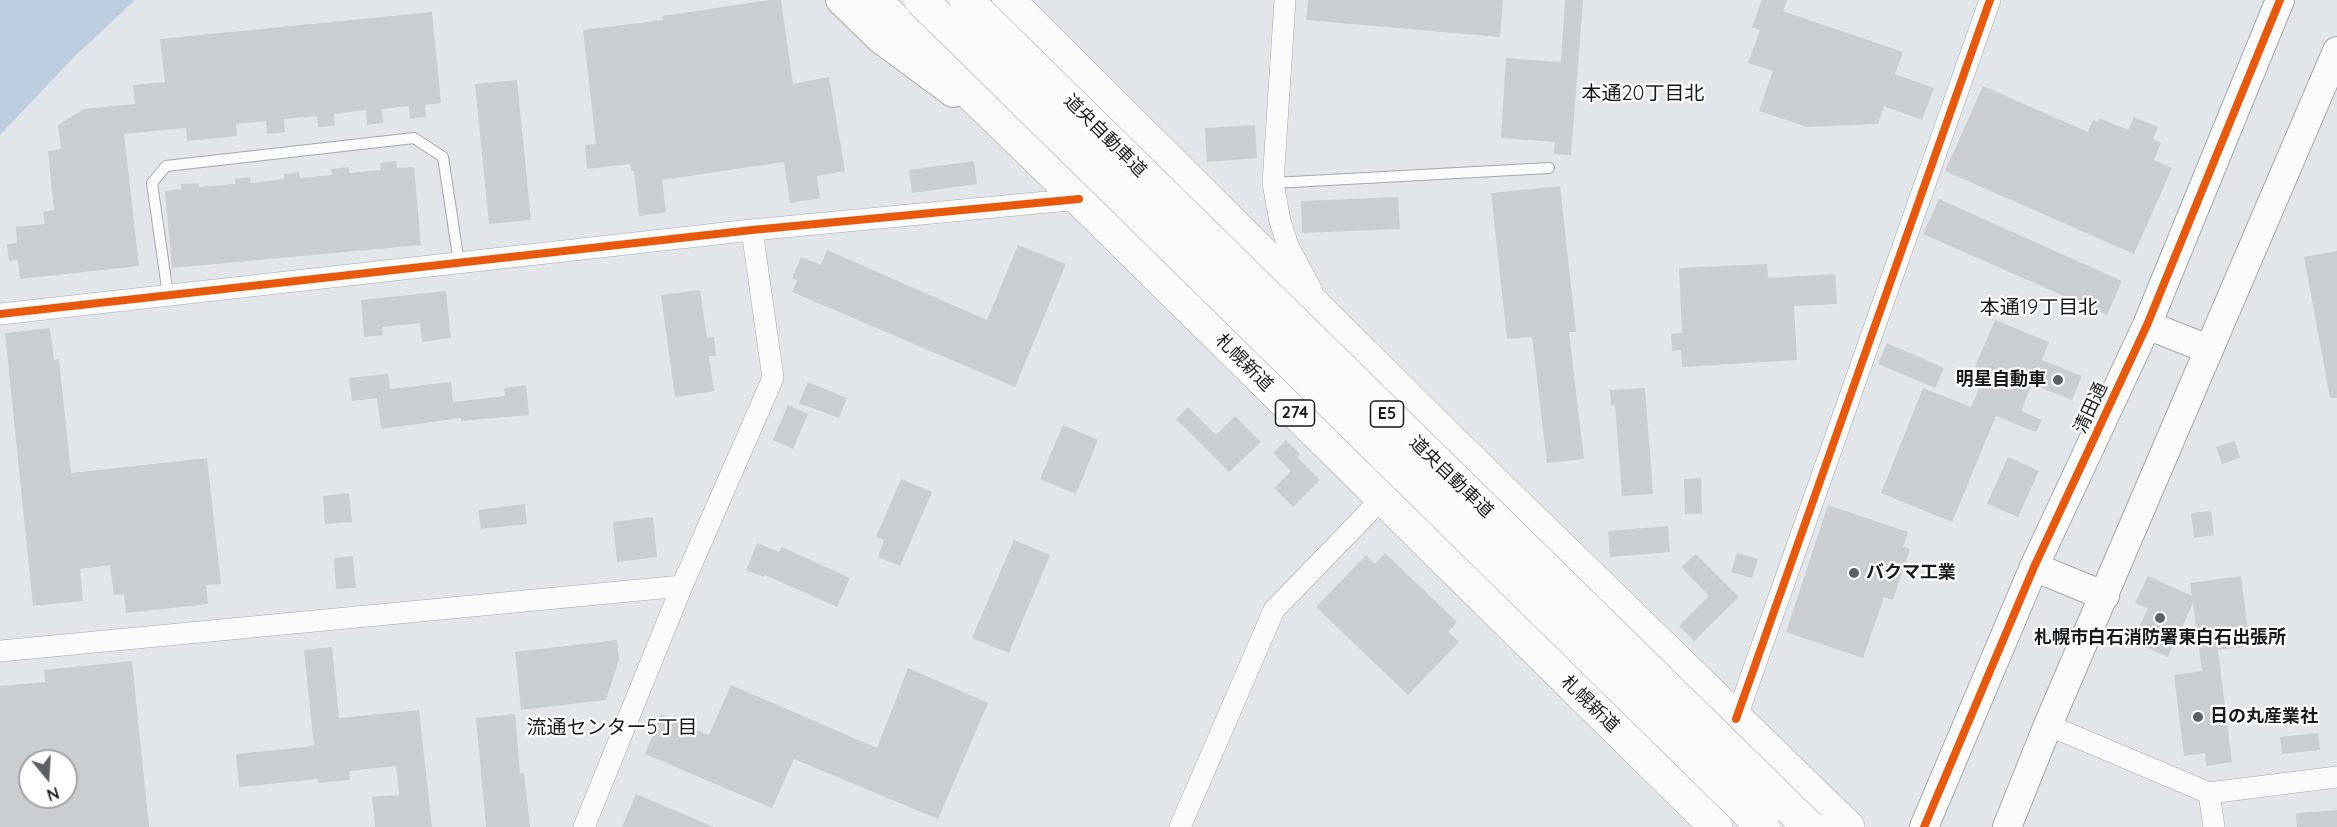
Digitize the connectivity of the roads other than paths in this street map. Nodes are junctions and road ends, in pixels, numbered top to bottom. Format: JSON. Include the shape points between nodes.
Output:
{"nodes":[{"id":1,"x":840,"y":0,"type":"edge"},
{"id":2,"x":874,"y":0,"type":"edge"},
{"id":3,"x":921,"y":0,"type":"edge"},
{"id":4,"x":966,"y":0,"type":"edge"},
{"id":5,"x":1008,"y":0,"type":"edge"},
{"id":6,"x":1285,"y":0,"type":"edge"},
{"id":7,"x":1990,"y":0,"type":"edge"},
{"id":8,"x":2280,"y":0,"type":"edge"},
{"id":9,"x":2337,"y":51,"type":"edge"},
{"id":10,"x":1027,"y":149,"type":"junction"},
{"id":11,"x":1549,"y":168,"type":"dead end"},
{"id":12,"x":1273,"y":183,"type":"junction"},
{"id":13,"x":1079,"y":199,"type":"junction"},
{"id":14,"x":752,"y":230,"type":"junction"},
{"id":15,"x":459,"y":263,"type":"junction"},
{"id":16,"x":168,"y":296,"type":"junction"},
{"id":17,"x":1323,"y":313,"type":"junction"},
{"id":18,"x":0,"y":314,"type":"edge"},
{"id":19,"x":2147,"y":325,"type":"junction"},
{"id":20,"x":2208,"y":350,"type":"junction"},
{"id":21,"x":1444,"y":435,"type":"junction"},
{"id":22,"x":1381,"y":499,"type":"junction"},
{"id":23,"x":2034,"y":567,"type":"junction"},
{"id":24,"x":682,"y":586,"type":"junction"},
{"id":25,"x":2105,"y":596,"type":"junction"},
{"id":26,"x":0,"y":651,"type":"edge"},
{"id":27,"x":1736,"y":719,"type":"junction"},
{"id":28,"x":2048,"y":725,"type":"junction"},
{"id":29,"x":2337,"y":777,"type":"edge"},
{"id":30,"x":2209,"y":793,"type":"junction"},
{"id":31,"x":584,"y":827,"type":"edge"},
{"id":32,"x":1180,"y":827,"type":"edge"},
{"id":33,"x":1716,"y":827,"type":"edge"},
{"id":34,"x":1763,"y":827,"type":"edge"},
{"id":35,"x":1809,"y":827,"type":"edge"},
{"id":36,"x":1848,"y":827,"type":"edge"},
{"id":37,"x":1924,"y":827,"type":"edge"},
{"id":38,"x":2007,"y":827,"type":"edge"},
{"id":39,"x":2214,"y":827,"type":"edge"}],
"edges":[{"from":1,"to":10,"type":"street","via":[[880,39]]},
{"from":2,"to":10,"type":"highway","name":"札幌新道","number":"274"},
{"from":3,"to":34,"type":"highway","name":"道央自動車道","number":"E5","bridge":true},
{"from":4,"to":35,"type":"highway","name":"道央自動車道","number":"E5","bridge":true},
{"from":5,"to":17,"type":"highway"},
{"from":6,"to":12,"type":"street"},
{"from":7,"to":27,"type":"street"},
{"from":8,"to":19,"type":"street","name":"清田通"},
{"from":9,"to":20,"type":"street"},
{"from":10,"to":13,"type":"highway","name":"札幌新道","number":"274"},
{"from":11,"to":12,"type":"lane"},
{"from":12,"to":17,"type":"street","via":[[1288,246]]},
{"from":13,"to":14,"type":"street"},
{"from":13,"to":22,"type":"highway","name":"札幌新道","number":"274"},
{"from":14,"to":15,"type":"street"},
{"from":14,"to":24,"type":"street","via":[[773,378]]},
{"from":15,"to":16,"type":"street"},
{"from":15,"to":16,"type":"lane","via":[[443,157],[414,138],[166,166],[152,183]]},
{"from":16,"to":18,"type":"street"},
{"from":17,"to":21,"type":"highway"},
{"from":19,"to":20,"type":"street"},
{"from":19,"to":23,"type":"street","name":"清田通"},
{"from":20,"to":25,"type":"street"},
{"from":21,"to":22,"type":"street"},
{"from":21,"to":27,"type":"highway"},
{"from":22,"to":32,"type":"street","via":[[1274,610]]},
{"from":22,"to":33,"type":"highway","name":"札幌新道","number":"274"},
{"from":23,"to":25,"type":"street"},
{"from":23,"to":37,"type":"street","name":"清田通"},
{"from":24,"to":26,"type":"street"},
{"from":24,"to":31,"type":"street"},
{"from":25,"to":28,"type":"street"},
{"from":27,"to":36,"type":"highway"},
{"from":28,"to":30,"type":"street"},
{"from":28,"to":38,"type":"street"},
{"from":29,"to":30,"type":"street"},
{"from":30,"to":39,"type":"street"}]}
